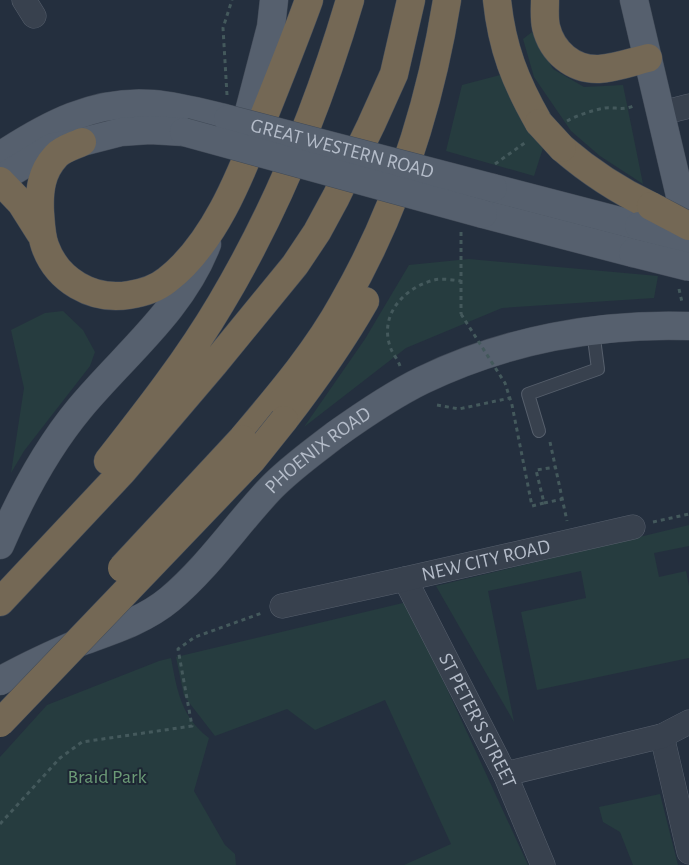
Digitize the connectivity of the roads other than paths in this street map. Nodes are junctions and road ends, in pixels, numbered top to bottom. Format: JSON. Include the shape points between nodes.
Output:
{"nodes":[{"id":1,"x":274,"y":0,"type":"edge"},
{"id":2,"x":309,"y":0,"type":"edge"},
{"id":3,"x":350,"y":0,"type":"edge"},
{"id":4,"x":411,"y":0,"type":"edge"},
{"id":5,"x":448,"y":0,"type":"edge"},
{"id":6,"x":464,"y":0,"type":"edge"},
{"id":7,"x":497,"y":0,"type":"edge"},
{"id":8,"x":545,"y":0,"type":"edge"},
{"id":9,"x":634,"y":0,"type":"edge"},
{"id":10,"x":648,"y":58,"type":"junction"},
{"id":11,"x":659,"y":101,"type":"junction"},
{"id":12,"x":689,"y":106,"type":"edge"},
{"id":13,"x":186,"y":121,"type":"junction"},
{"id":14,"x":82,"y":142,"type":"junction"},
{"id":15,"x":0,"y":156,"type":"edge"},
{"id":16,"x":0,"y":180,"type":"edge"},
{"id":17,"x":645,"y":216,"type":"junction"},
{"id":18,"x":688,"y":219,"type":"edge"},
{"id":19,"x":214,"y":225,"type":"junction"},
{"id":20,"x":42,"y":235,"type":"junction"},
{"id":21,"x":689,"y":239,"type":"edge"},
{"id":22,"x":689,"y":267,"type":"edge"},
{"id":23,"x":689,"y":326,"type":"edge"},
{"id":24,"x":593,"y":331,"type":"junction"},
{"id":25,"x":539,"y":431,"type":"road end"},
{"id":26,"x":108,"y":473,"type":"junction"},
{"id":27,"x":633,"y":527,"type":"road end"},
{"id":28,"x":0,"y":545,"type":"edge"},
{"id":29,"x":406,"y":579,"type":"junction"},
{"id":30,"x":0,"y":594,"type":"edge"},
{"id":31,"x":0,"y":602,"type":"edge"},
{"id":32,"x":282,"y":606,"type":"road end"},
{"id":33,"x":1,"y":678,"type":"edge"},
{"id":34,"x":0,"y":708,"type":"edge"},
{"id":35,"x":689,"y":722,"type":"edge"},
{"id":36,"x":0,"y":723,"type":"edge"},
{"id":37,"x":662,"y":736,"type":"junction"},
{"id":38,"x":505,"y":774,"type":"junction"},
{"id":39,"x":689,"y":852,"type":"edge"},
{"id":40,"x":543,"y":865,"type":"edge"}],
"edges":[{"from":1,"to":19,"type":"main road","via":[[271,27],[245,132]]},
{"from":2,"to":19,"type":"highway","via":[[244,166]]},
{"from":3,"to":26,"type":"highway","via":[[337,46],[298,150],[250,251],[221,304]]},
{"from":4,"to":26,"type":"highway","via":[[394,74],[317,232],[261,308],[122,472]]},
{"from":5,"to":34,"type":"highway","bridge":true,"via":[[424,112],[402,178],[380,230],[320,340],[242,439],[100,591]]},
{"from":6,"to":36,"type":"highway","bridge":true,"via":[[448,90],[422,180],[376,282],[346,334],[252,460]]},
{"from":7,"to":17,"type":"highway","bridge":true,"via":[[509,62],[539,123],[579,163]]},
{"from":8,"to":10,"type":"highway","via":[[549,35],[565,59],[575,65],[600,69]]},
{"from":9,"to":10,"type":"main road"},
{"from":10,"to":11,"type":"main road"},
{"from":11,"to":12,"type":"street"},
{"from":11,"to":18,"type":"main road"},
{"from":13,"to":14,"type":"main road","name":"GREAT WESTERN ROAD"},
{"from":13,"to":15,"type":"main road","name":"GREAT WESTERN ROAD","via":[[152,103],[112,105],[51,124]]},
{"from":13,"to":17,"type":"main road","name":"GREAT WESTERN ROAD","bridge":true,"via":[[228,119],[493,188]]},
{"from":13,"to":22,"type":"main road","name":"GREAT WESTERN ROAD","bridge":true,"via":[[483,214]]},
{"from":14,"to":16,"type":"main road","name":"GREAT WESTERN ROAD","via":[[53,146]]},
{"from":14,"to":20,"type":"highway","via":[[57,154],[45,172],[39,194]]},
{"from":16,"to":20,"type":"highway","via":[[21,202]]},
{"from":17,"to":18,"type":"highway","bridge":true},
{"from":17,"to":21,"type":"main road","name":"GREAT WESTERN ROAD","bridge":true},
{"from":19,"to":20,"type":"highway","via":[[192,256],[166,281],[124,296],[85,290],[69,280],[54,264]]},
{"from":19,"to":28,"type":"main road","via":[[197,266],[169,310],[80,408],[56,440],[19,502]]},
{"from":23,"to":24,"type":"main road","name":"PHOENIX ROAD"},
{"from":24,"to":25,"type":"lane","via":[[598,369],[528,394]]},
{"from":24,"to":33,"type":"main road","name":"PHOENIX ROAD","via":[[561,335],[493,352],[436,374],[392,396],[319,447],[270,488],[223,544],[169,600],[142,618]]},
{"from":26,"to":30,"type":"highway"},
{"from":26,"to":31,"type":"highway"},
{"from":27,"to":29,"type":"street","name":"NEW CITY ROAD"},
{"from":29,"to":32,"type":"street","name":"NEW CITY ROAD"},
{"from":29,"to":38,"type":"street","name":"ST PETER'S STREET"},
{"from":35,"to":37,"type":"street"},
{"from":37,"to":38,"type":"street"},
{"from":37,"to":39,"type":"street"},
{"from":38,"to":40,"type":"street","name":"ST PETER'S STREET"}]}
